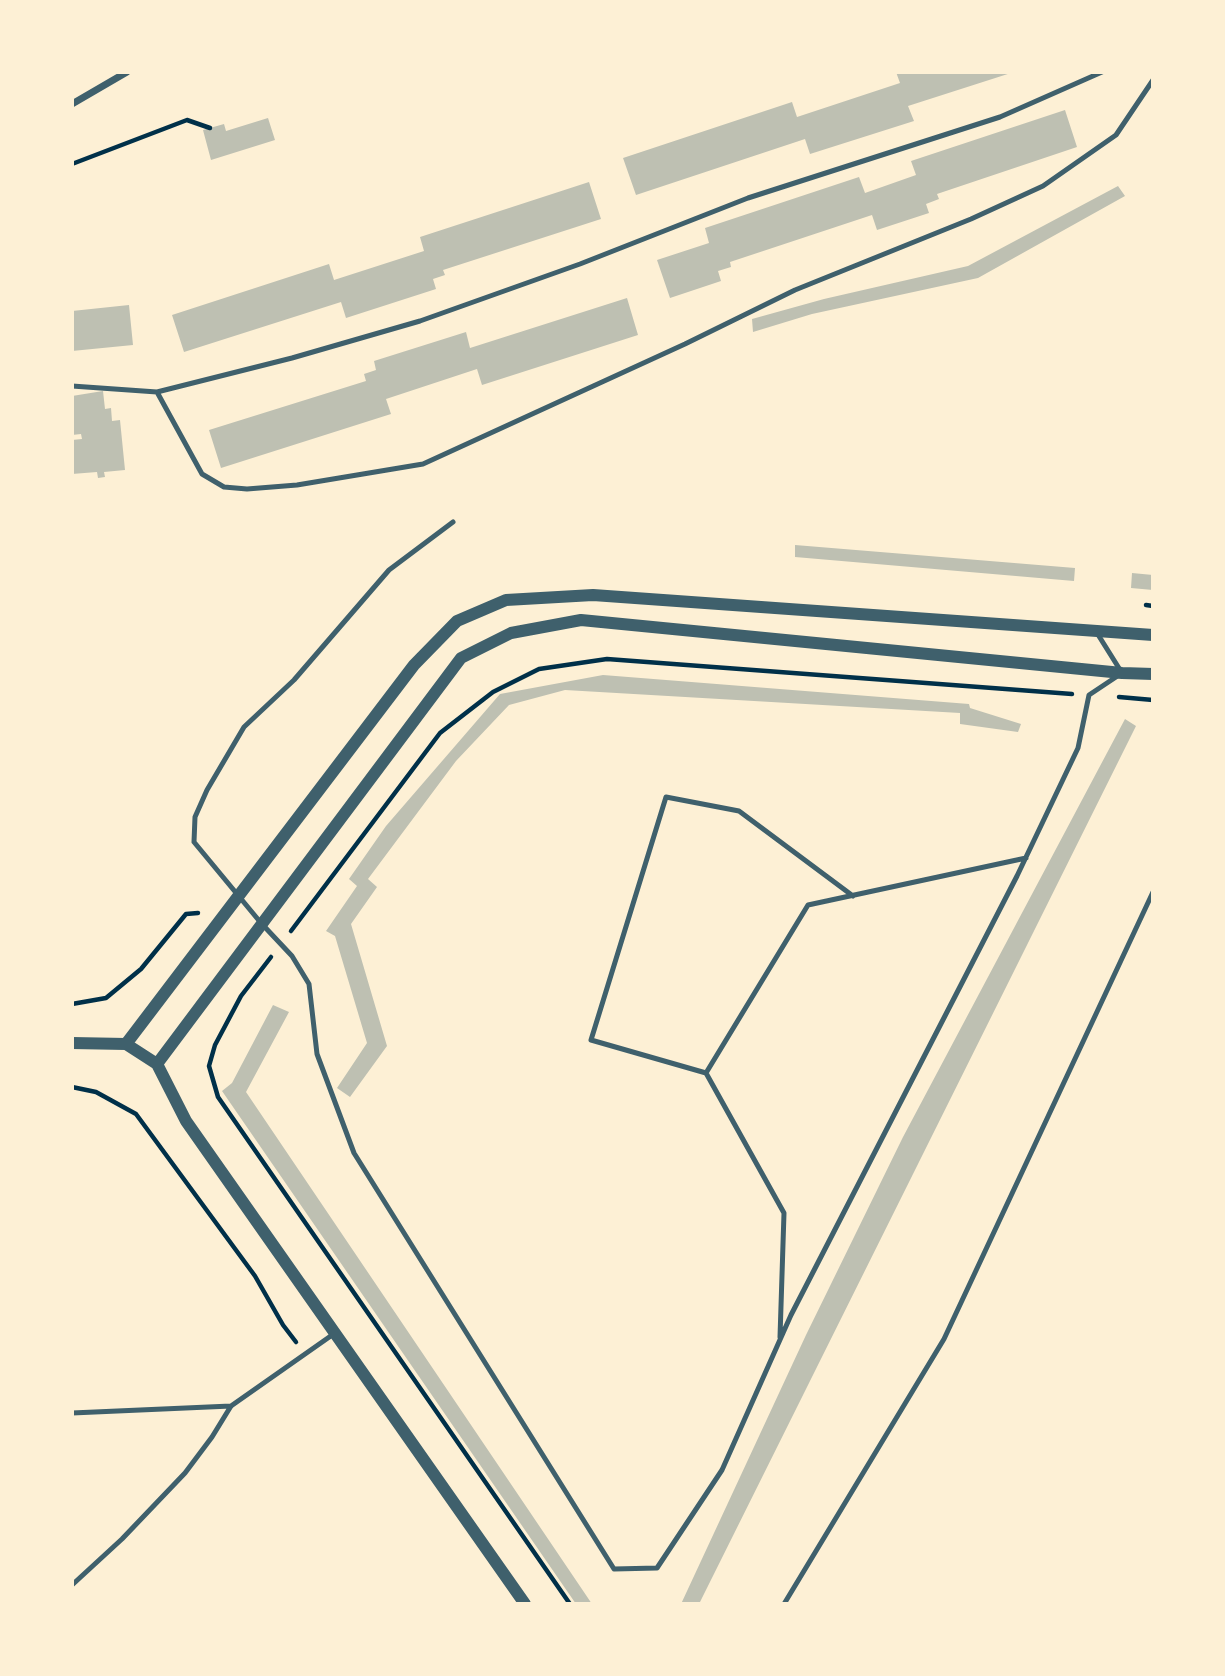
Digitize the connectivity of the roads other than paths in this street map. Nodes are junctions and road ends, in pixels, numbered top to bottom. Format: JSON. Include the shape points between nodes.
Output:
{"nodes":[{"id":1,"x":127,"y":72,"type":"edge"},
{"id":2,"x":1102,"y":72,"type":"edge"},
{"id":3,"x":1153,"y":80,"type":"edge"},
{"id":4,"x":72,"y":104,"type":"edge"},
{"id":5,"x":72,"y":386,"type":"edge"},
{"id":6,"x":157,"y":392,"type":"junction"},
{"id":7,"x":453,"y":522,"type":"dead end"},
{"id":8,"x":1096,"y":631,"type":"junction"},
{"id":9,"x":1153,"y":635,"type":"edge"},
{"id":10,"x":1122,"y":673,"type":"junction"},
{"id":11,"x":1153,"y":674,"type":"edge"},
{"id":12,"x":1026,"y":858,"type":"junction"},
{"id":13,"x":1153,"y":892,"type":"edge"},
{"id":14,"x":238,"y":896,"type":"junction"},
{"id":15,"x":853,"y":896,"type":"junction"},
{"id":16,"x":261,"y":923,"type":"junction"},
{"id":17,"x":72,"y":1043,"type":"edge"},
{"id":18,"x":126,"y":1044,"type":"junction"},
{"id":19,"x":157,"y":1064,"type":"junction"},
{"id":20,"x":706,"y":1073,"type":"junction"},
{"id":21,"x":336,"y":1333,"type":"junction"},
{"id":22,"x":779,"y":1342,"type":"junction"},
{"id":23,"x":232,"y":1406,"type":"junction"},
{"id":24,"x":72,"y":1413,"type":"edge"},
{"id":25,"x":72,"y":1585,"type":"edge"},
{"id":26,"x":525,"y":1604,"type":"edge"},
{"id":27,"x":784,"y":1604,"type":"edge"}],
"edges":[{"from":1,"to":4,"type":"street"},
{"from":2,"to":6,"type":"lane","via":[[1000,117],[748,198],[420,321]]},
{"from":3,"to":6,"type":"lane","via":[[1116,135],[1043,186],[795,290],[423,464],[297,485],[225,487],[202,474]]},
{"from":5,"to":6,"type":"lane"},
{"from":7,"to":14,"type":"lane","via":[[388,570],[294,680],[244,727],[207,790],[195,817],[194,842]]},
{"from":8,"to":9,"type":"street"},
{"from":8,"to":10,"type":"lane"},
{"from":8,"to":14,"type":"street","via":[[593,595],[506,600],[457,621],[414,666]]},
{"from":10,"to":11,"type":"street"},
{"from":10,"to":12,"type":"lane","via":[[1089,695],[1078,748]]},
{"from":10,"to":16,"type":"street","via":[[581,620],[511,633],[461,658]]},
{"from":12,"to":15,"type":"lane"},
{"from":12,"to":22,"type":"lane"},
{"from":13,"to":27,"type":"lane","via":[[944,1339]]},
{"from":14,"to":16,"type":"lane"},
{"from":14,"to":18,"type":"street"},
{"from":15,"to":20,"type":"lane","via":[[808,905]]},
{"from":15,"to":20,"type":"lane","via":[[739,811],[666,797],[591,1040]]},
{"from":16,"to":19,"type":"street"},
{"from":16,"to":22,"type":"lane","via":[[292,956],[309,984],[317,1054],[354,1153],[614,1569],[657,1568],[722,1470]]},
{"from":17,"to":18,"type":"street"},
{"from":18,"to":19,"type":"street"},
{"from":19,"to":21,"type":"street","via":[[187,1121]]},
{"from":20,"to":22,"type":"lane","via":[[784,1213]]},
{"from":21,"to":23,"type":"lane"},
{"from":21,"to":26,"type":"street"},
{"from":23,"to":24,"type":"lane"},
{"from":23,"to":25,"type":"lane","via":[[185,1473]]}]}
